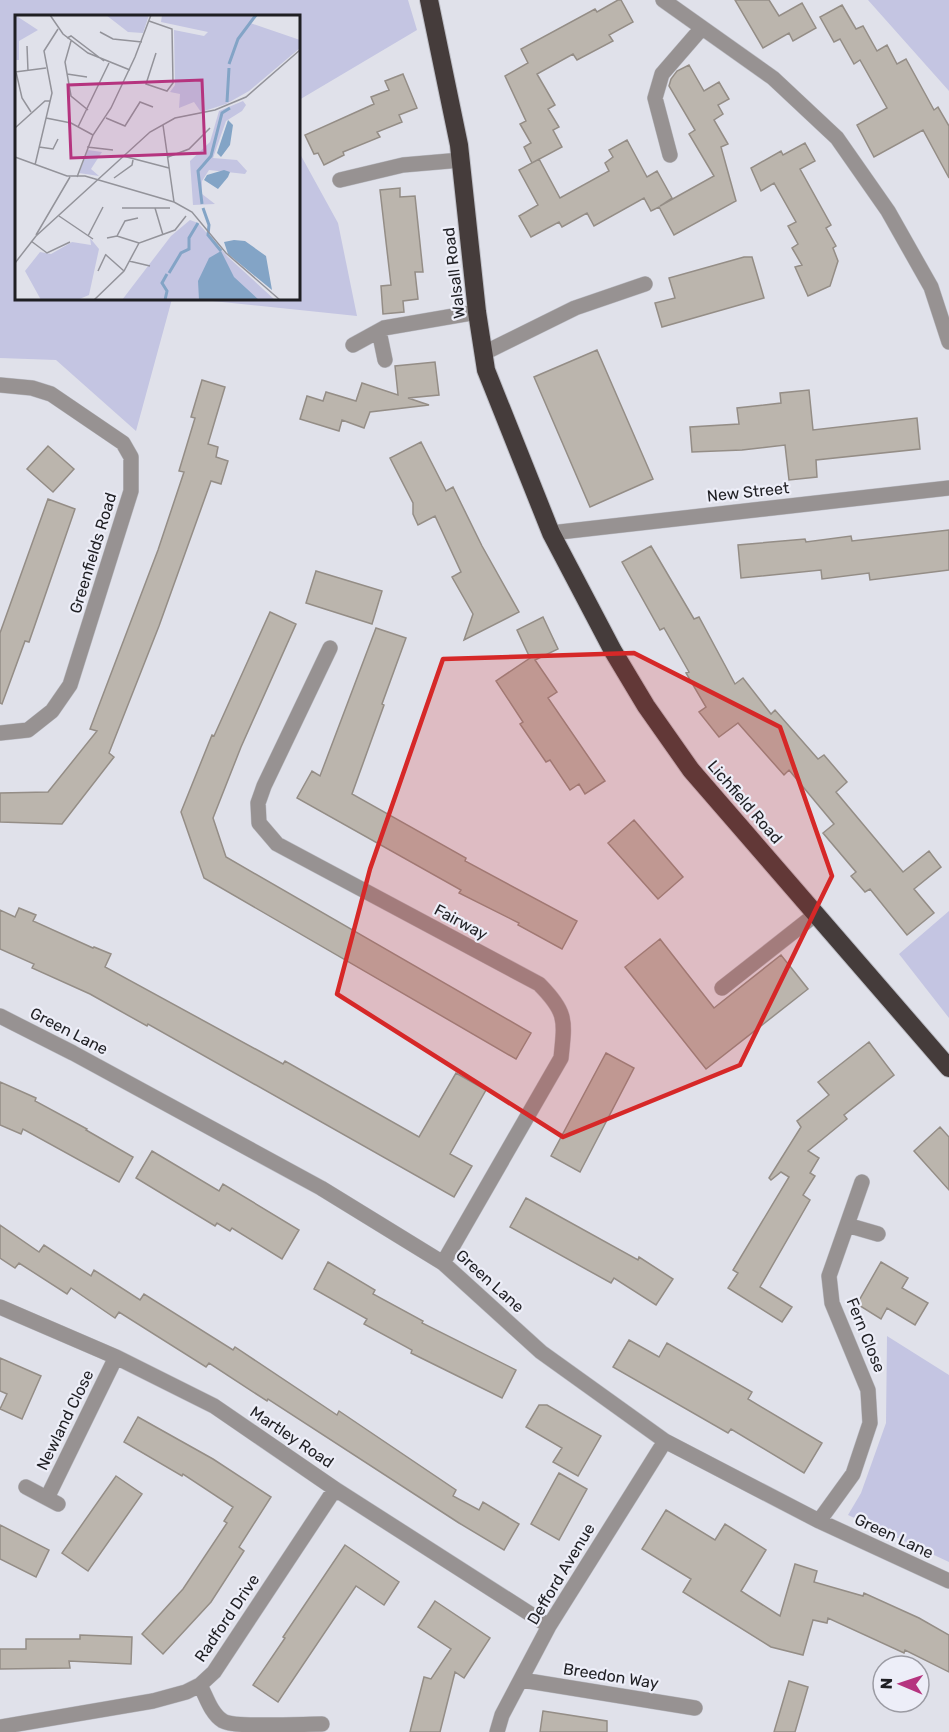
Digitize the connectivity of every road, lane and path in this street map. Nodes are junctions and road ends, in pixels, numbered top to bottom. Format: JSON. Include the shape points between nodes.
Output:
{"nodes":[{"id":1,"x":429,"y":0,"type":"edge"},
{"id":2,"x":663,"y":0,"type":"edge"},
{"id":3,"x":701,"y":28,"type":"junction"},
{"id":4,"x":670,"y":155,"type":"dead end"},
{"id":5,"x":461,"y":160,"type":"junction"},
{"id":6,"x":340,"y":180,"type":"dead end"},
{"id":7,"x":645,"y":284,"type":"dead end"},
{"id":8,"x":477,"y":312,"type":"junction"},
{"id":9,"x":379,"y":331,"type":"junction"},
{"id":10,"x":949,"y":342,"type":"edge"},
{"id":11,"x":353,"y":345,"type":"dead end"},
{"id":12,"x":484,"y":353,"type":"junction"},
{"id":13,"x":385,"y":360,"type":"dead end"},
{"id":14,"x":0,"y":385,"type":"edge"},
{"id":15,"x":949,"y":488,"type":"edge"},
{"id":16,"x":551,"y":533,"type":"junction"},
{"id":17,"x":330,"y":648,"type":"dead end"},
{"id":18,"x":0,"y":734,"type":"edge"},
{"id":19,"x":816,"y":914,"type":"junction"},
{"id":20,"x":722,"y":988,"type":"dead end"},
{"id":21,"x":0,"y":1016,"type":"edge"},
{"id":22,"x":949,"y":1067,"type":"edge"},
{"id":23,"x":862,"y":1182,"type":"dead end"},
{"id":24,"x":847,"y":1225,"type":"junction"},
{"id":25,"x":878,"y":1234,"type":"dead end"},
{"id":26,"x":443,"y":1263,"type":"junction"},
{"id":27,"x":0,"y":1307,"type":"edge"},
{"id":28,"x":116,"y":1357,"type":"junction"},
{"id":29,"x":665,"y":1440,"type":"junction"},
{"id":30,"x":26,"y":1486,"type":"dead end"},
{"id":31,"x":335,"y":1489,"type":"junction"},
{"id":32,"x":819,"y":1521,"type":"junction"},
{"id":33,"x":949,"y":1581,"type":"edge"},
{"id":34,"x":549,"y":1626,"type":"junction"},
{"id":35,"x":522,"y":1680,"type":"junction"},
{"id":36,"x":200,"y":1685,"type":"junction"},
{"id":37,"x":695,"y":1708,"type":"dead end"},
{"id":38,"x":322,"y":1724,"type":"dead end"},
{"id":39,"x":0,"y":1727,"type":"edge"},
{"id":40,"x":496,"y":1732,"type":"edge"}],
"edges":[{"from":1,"to":5,"type":"highway","name":"Walsall Road"},
{"from":2,"to":3,"type":"street"},
{"from":3,"to":4,"type":"street","via":[[662,74],[655,98]]},
{"from":3,"to":10,"type":"street","via":[[773,78],[837,138],[888,211],[931,287]]},
{"from":5,"to":6,"type":"street","via":[[403,165]]},
{"from":5,"to":8,"type":"highway","name":"Walsall Road"},
{"from":7,"to":12,"type":"street","via":[[575,308]]},
{"from":8,"to":9,"type":"street"},
{"from":8,"to":12,"type":"highway","name":"Walsall Road"},
{"from":9,"to":11,"type":"street"},
{"from":9,"to":13,"type":"street"},
{"from":12,"to":16,"type":"highway","name":"Walsall Road","via":[[486,370]]},
{"from":14,"to":18,"type":"street","name":"Greenfields Road","via":[[51,394],[123,443],[131,457],[131,491],[70,685],[52,711],[28,730]]},
{"from":15,"to":16,"type":"street","name":"New Street"},
{"from":16,"to":19,"type":"highway","name":"Lichfield Road","via":[[646,706],[691,770]]},
{"from":17,"to":26,"type":"street","name":"Fairway","via":[[264,786],[258,803],[258,823],[278,844],[539,984],[556,1000],[565,1024],[561,1058]]},
{"from":19,"to":20,"type":"street"},
{"from":19,"to":22,"type":"highway","name":"Lichfield Road"},
{"from":21,"to":26,"type":"street","name":"Green Lane","via":[[321,1188]]},
{"from":23,"to":24,"type":"street","name":"Fern Close"},
{"from":24,"to":25,"type":"street"},
{"from":24,"to":32,"type":"street","name":"Fern Close","via":[[829,1276],[832,1303],[868,1390],[870,1423],[853,1474]]},
{"from":26,"to":29,"type":"street","name":"Green Lane","via":[[541,1352]]},
{"from":27,"to":28,"type":"street","name":"Martley Road"},
{"from":28,"to":30,"type":"street","name":"Newland Close","via":[[52,1501]]},
{"from":28,"to":31,"type":"street","name":"Martley Road","via":[[214,1406]]},
{"from":29,"to":32,"type":"street","name":"Green Lane"},
{"from":29,"to":34,"type":"street","name":"Defford Avenue"},
{"from":31,"to":34,"type":"street","name":"Martley Road"},
{"from":31,"to":36,"type":"street","name":"Radford Drive","via":[[214,1672]]},
{"from":32,"to":33,"type":"street","name":"Green Lane"},
{"from":34,"to":35,"type":"street","name":"Defford Avenue"},
{"from":35,"to":37,"type":"street","name":"Breedon Way"},
{"from":35,"to":40,"type":"street","name":"Defford Avenue"},
{"from":36,"to":38,"type":"street","via":[[214,1713],[230,1724]]},
{"from":36,"to":39,"type":"street","name":"Radford Drive","via":[[153,1701]]}]}
